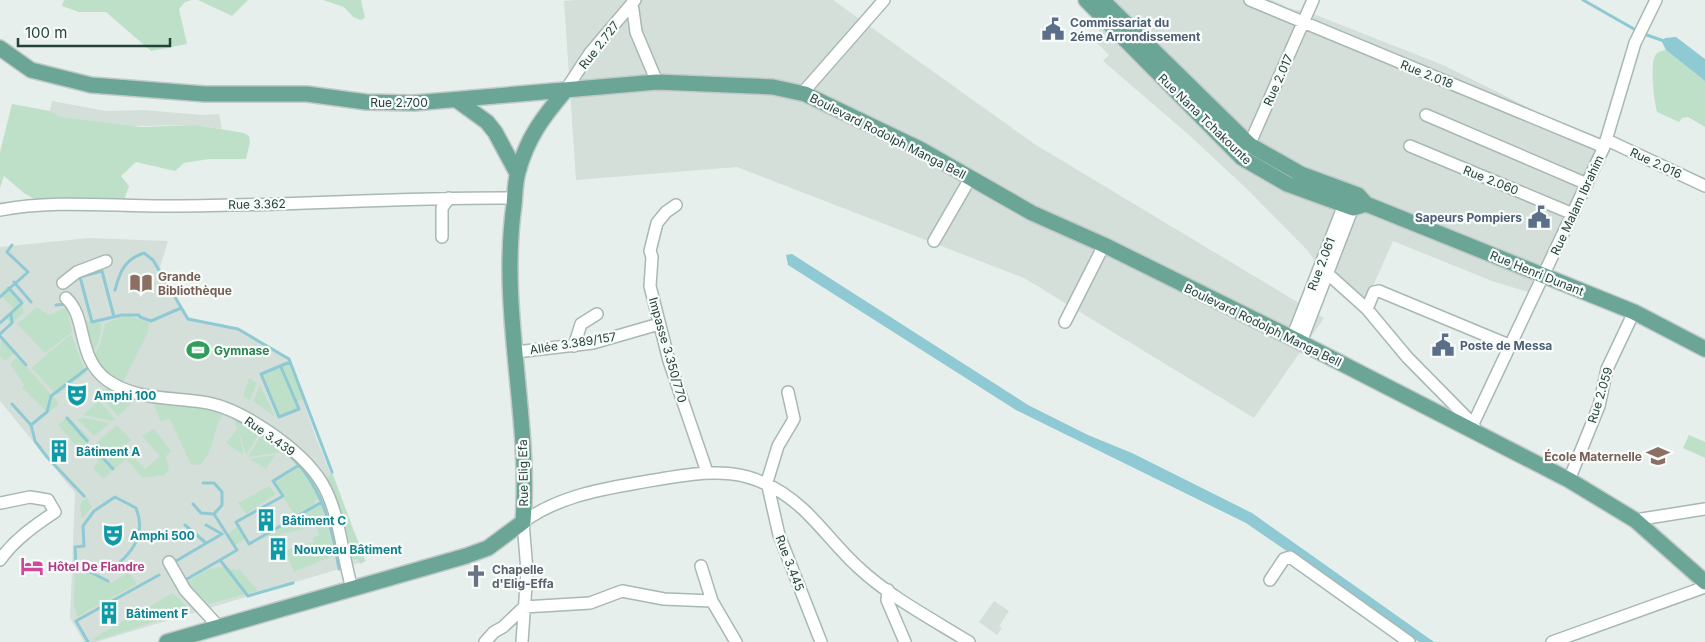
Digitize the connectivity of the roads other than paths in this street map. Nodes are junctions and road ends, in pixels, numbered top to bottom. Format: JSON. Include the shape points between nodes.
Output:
{"nodes":[{"id":1,"x":884,"y":0,"type":"edge"},
{"id":2,"x":1086,"y":0,"type":"edge"},
{"id":3,"x":1250,"y":0,"type":"edge"},
{"id":4,"x":1313,"y":0,"type":"edge"},
{"id":5,"x":1656,"y":0,"type":"edge"},
{"id":6,"x":634,"y":2,"type":"edge"},
{"id":7,"x":1111,"y":3,"type":"edge"},
{"id":8,"x":1303,"y":23,"type":"junction"},
{"id":9,"x":1123,"y":30,"type":"junction"},
{"id":10,"x":0,"y":48,"type":"edge"},
{"id":11,"x":656,"y":82,"type":"junction"},
{"id":12,"x":565,"y":91,"type":"junction"},
{"id":13,"x":805,"y":94,"type":"junction"},
{"id":14,"x":458,"y":101,"type":"junction"},
{"id":15,"x":1426,"y":115,"type":"dead end"},
{"id":16,"x":1606,"y":144,"type":"junction"},
{"id":17,"x":1410,"y":146,"type":"dead end"},
{"id":18,"x":1246,"y":151,"type":"junction"},
{"id":19,"x":517,"y":173,"type":"junction"},
{"id":20,"x":971,"y":178,"type":"junction"},
{"id":21,"x":1587,"y":184,"type":"junction"},
{"id":22,"x":1705,"y":186,"type":"edge"},
{"id":23,"x":449,"y":198,"type":"junction"},
{"id":24,"x":515,"y":198,"type":"junction"},
{"id":25,"x":1354,"y":201,"type":"junction"},
{"id":26,"x":676,"y":205,"type":"dead end"},
{"id":27,"x":0,"y":210,"type":"edge"},
{"id":28,"x":1573,"y":214,"type":"junction"},
{"id":29,"x":442,"y":237,"type":"dead end"},
{"id":30,"x":934,"y":240,"type":"dead end"},
{"id":31,"x":1104,"y":245,"type":"junction"},
{"id":32,"x":106,"y":261,"type":"dead end"},
{"id":33,"x":1328,"y":274,"type":"junction"},
{"id":34,"x":1544,"y":275,"type":"junction"},
{"id":35,"x":63,"y":283,"type":"dead end"},
{"id":36,"x":66,"y":298,"type":"dead end"},
{"id":37,"x":1366,"y":309,"type":"junction"},
{"id":38,"x":1634,"y":312,"type":"junction"},
{"id":39,"x":597,"y":314,"type":"dead end"},
{"id":40,"x":1065,"y":322,"type":"dead end"},
{"id":41,"x":658,"y":324,"type":"junction"},
{"id":42,"x":1296,"y":340,"type":"junction"},
{"id":43,"x":1509,"y":345,"type":"junction"},
{"id":44,"x":574,"y":346,"type":"junction"},
{"id":45,"x":1705,"y":349,"type":"edge"},
{"id":46,"x":516,"y":352,"type":"junction"},
{"id":47,"x":788,"y":392,"type":"dead end"},
{"id":48,"x":1475,"y":427,"type":"junction"},
{"id":49,"x":707,"y":472,"type":"junction"},
{"id":50,"x":1569,"y":480,"type":"junction"},
{"id":51,"x":767,"y":482,"type":"junction"},
{"id":52,"x":0,"y":502,"type":"edge"},
{"id":53,"x":1705,"y":509,"type":"edge"},
{"id":54,"x":1635,"y":520,"type":"junction"},
{"id":55,"x":523,"y":522,"type":"junction"},
{"id":56,"x":0,"y":560,"type":"edge"},
{"id":57,"x":169,"y":562,"type":"dead end"},
{"id":58,"x":701,"y":566,"type":"dead end"},
{"id":59,"x":1270,"y":580,"type":"dead end"},
{"id":60,"x":1705,"y":582,"type":"edge"},
{"id":61,"x":1705,"y":587,"type":"edge"},
{"id":62,"x":352,"y":588,"type":"junction"},
{"id":63,"x":888,"y":590,"type":"junction"},
{"id":64,"x":712,"y":601,"type":"junction"},
{"id":65,"x":524,"y":607,"type":"junction"},
{"id":66,"x":219,"y":627,"type":"junction"},
{"id":67,"x":1567,"y":640,"type":"edge"},
{"id":68,"x":167,"y":642,"type":"edge"},
{"id":69,"x":485,"y":642,"type":"edge"},
{"id":70,"x":522,"y":642,"type":"edge"},
{"id":71,"x":736,"y":642,"type":"edge"},
{"id":72,"x":821,"y":642,"type":"edge"},
{"id":73,"x":905,"y":642,"type":"edge"},
{"id":74,"x":969,"y":642,"type":"edge"},
{"id":75,"x":1409,"y":642,"type":"edge"},
{"id":76,"x":1552,"y":642,"type":"edge"}],
"edges":[{"from":1,"to":13,"type":"street"},
{"from":2,"to":9,"type":"main road","name":"Rue Nana Tchakounte"},
{"from":3,"to":8,"type":"street","name":"Rue 2.018"},
{"from":4,"to":8,"type":"street","name":"Rue 2.017"},
{"from":5,"to":16,"type":"street","name":"Rue Malam Ibrahim","via":[[1635,43]]},
{"from":6,"to":11,"type":"street","via":[[636,32]]},
{"from":6,"to":12,"type":"street","name":"Rue 2.727","via":[[590,53]]},
{"from":7,"to":9,"type":"main road","name":"Rue Nana Tchakounte"},
{"from":8,"to":16,"type":"street","name":"Rue 2.018"},
{"from":8,"to":18,"type":"street","name":"Rue 2.017"},
{"from":9,"to":18,"type":"main road","name":"Rue Nana Tchakounte"},
{"from":10,"to":14,"type":"main road","name":"Rue 2.700","via":[[31,70],[91,85],[205,94],[307,94],[366,102]]},
{"from":11,"to":12,"type":"main road","name":"Rue 2.700"},
{"from":11,"to":13,"type":"main road","name":"Rue 2.700","via":[[773,87]]},
{"from":12,"to":14,"type":"main road","name":"Rue 2.700"},
{"from":12,"to":19,"type":"main road","name":"Rue Elig Efa","via":[[539,121]]},
{"from":13,"to":20,"type":"main road","name":"Boulevard Rodolph Manga Bell","via":[[920,149]]},
{"from":14,"to":19,"type":"main road","via":[[487,122]]},
{"from":15,"to":21,"type":"street"},
{"from":16,"to":21,"type":"street","name":"Rue Malam Ibrahim"},
{"from":16,"to":22,"type":"street","name":"Rue 2.016"},
{"from":17,"to":28,"type":"street","name":"Rue 2.060"},
{"from":18,"to":25,"type":"main road","name":"Rue Nana Tchakounte","via":[[1287,184]]},
{"from":19,"to":24,"type":"main road","name":"Rue Elig Efa"},
{"from":20,"to":30,"type":"street"},
{"from":20,"to":31,"type":"main road","name":"Boulevard Rodolph Manga Bell","via":[[1032,213]]},
{"from":21,"to":28,"type":"street","name":"Rue Malam Ibrahim"},
{"from":23,"to":24,"type":"street","name":"Rue 3.362"},
{"from":23,"to":27,"type":"street","name":"Rue 3.362","via":[[173,206],[20,206]]},
{"from":23,"to":29,"type":"street","via":[[442,208]]},
{"from":24,"to":46,"type":"main road","name":"Rue Elig Efa","via":[[510,284]]},
{"from":25,"to":33,"type":"street","name":"Rue 2.061"},
{"from":25,"to":34,"type":"main road","name":"Rue Henri Dunant"},
{"from":25,"to":42,"type":"street","name":"Rue 2.061"},
{"from":26,"to":41,"type":"street","name":"Impasse 3.350/770","via":[[657,223],[650,252],[650,286]]},
{"from":28,"to":34,"type":"street","name":"Rue Malam Ibrahim"},
{"from":31,"to":40,"type":"street"},
{"from":31,"to":42,"type":"main road","name":"Boulevard Rodolph Manga Bell"},
{"from":32,"to":35,"type":"street","via":[[77,272]]},
{"from":33,"to":37,"type":"street"},
{"from":33,"to":42,"type":"street","name":"Rue 2.061"},
{"from":34,"to":38,"type":"main road","name":"Rue Henri Dunant"},
{"from":34,"to":43,"type":"street","name":"Rue Malam Ibrahim"},
{"from":36,"to":62,"type":"street","name":"Rue 3.439","via":[[74,305],[90,363],[107,380],[139,394],[206,402],[234,412],[261,427],[299,456],[322,483],[337,522]]},
{"from":37,"to":43,"type":"street","via":[[1374,292],[1379,291]]},
{"from":37,"to":48,"type":"street"},
{"from":38,"to":45,"type":"main road","name":"Rue Henri Dunant"},
{"from":38,"to":50,"type":"street","name":"Rue 2.059","via":[[1607,369],[1599,406]]},
{"from":39,"to":44,"type":"street","via":[[581,324]]},
{"from":41,"to":44,"type":"street","name":"Allée 3.389/157"},
{"from":41,"to":49,"type":"street","name":"Impasse 3.350/770"},
{"from":42,"to":48,"type":"main road","name":"Boulevard Rodolph Manga Bell"},
{"from":43,"to":48,"type":"street","name":"Rue Malam Ibrahim"},
{"from":44,"to":46,"type":"street","name":"Allée 3.389/157"},
{"from":46,"to":55,"type":"main road","name":"Rue Elig Efa","via":[[524,472]]},
{"from":47,"to":51,"type":"street","via":[[794,419],[778,446]]},
{"from":48,"to":50,"type":"main road","name":"Boulevard Rodolph Manga Bell"},
{"from":49,"to":51,"type":"street","via":[[727,472]]},
{"from":49,"to":55,"type":"street","via":[[580,495],[552,504]]},
{"from":50,"to":54,"type":"main road","name":"Boulevard Rodolph Manga Bell"},
{"from":51,"to":63,"type":"street","via":[[803,509],[859,569]]},
{"from":51,"to":72,"type":"street","name":"Rue 3.445","via":[[779,535]]},
{"from":52,"to":56,"type":"street","via":[[30,497],[48,500],[55,512],[31,528]]},
{"from":53,"to":54,"type":"street"},
{"from":54,"to":60,"type":"main road","name":"Boulevard Rodolph Manga Bell"},
{"from":55,"to":62,"type":"main road","name":"Rue Elig Efa","via":[[488,548]]},
{"from":55,"to":65,"type":"street","via":[[527,571]]},
{"from":57,"to":66,"type":"street","via":[[185,590]]},
{"from":58,"to":64,"type":"street"},
{"from":59,"to":75,"type":"street","via":[[1284,559],[1290,557]]},
{"from":61,"to":67,"type":"street"},
{"from":62,"to":66,"type":"main road","name":"Rue Elig Efa"},
{"from":63,"to":73,"type":"street","via":[[887,600]]},
{"from":63,"to":74,"type":"street"},
{"from":64,"to":65,"type":"street","via":[[672,600],[622,591],[590,604]]},
{"from":64,"to":71,"type":"street"},
{"from":65,"to":69,"type":"street"},
{"from":65,"to":70,"type":"street"},
{"from":66,"to":68,"type":"main road","name":"Rue Elig Efa"},
{"from":67,"to":76,"type":"street"}]}
